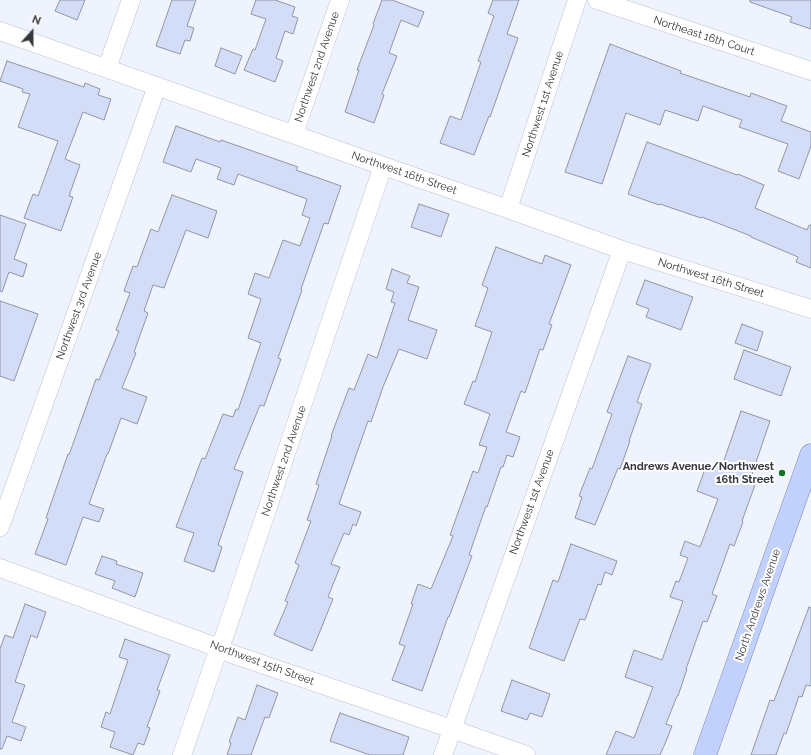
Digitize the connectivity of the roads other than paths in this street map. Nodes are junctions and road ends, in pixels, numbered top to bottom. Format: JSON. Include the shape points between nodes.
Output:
{"nodes":[{"id":1,"x":131,"y":0,"type":"edge"},
{"id":2,"x":340,"y":0,"type":"edge"},
{"id":3,"x":577,"y":0,"type":"edge"},
{"id":4,"x":598,"y":0,"type":"edge"},
{"id":5,"x":0,"y":31,"type":"edge"},
{"id":6,"x":107,"y":68,"type":"junction"},
{"id":7,"x":811,"y":71,"type":"edge"},
{"id":8,"x":158,"y":86,"type":"junction"},
{"id":9,"x":294,"y":134,"type":"junction"},
{"id":10,"x":384,"y":166,"type":"junction"},
{"id":11,"x":508,"y":209,"type":"junction"},
{"id":12,"x":622,"y":250,"type":"junction"},
{"id":13,"x":811,"y":309,"type":"edge"},
{"id":14,"x":811,"y":456,"type":"edge"},
{"id":15,"x":0,"y":527,"type":"edge"},
{"id":16,"x":0,"y":568,"type":"edge"},
{"id":17,"x":219,"y":648,"type":"junction"},
{"id":18,"x":452,"y":729,"type":"junction"},
{"id":19,"x":182,"y":755,"type":"edge"},
{"id":20,"x":443,"y":755,"type":"edge"},
{"id":21,"x":526,"y":755,"type":"edge"},
{"id":22,"x":705,"y":755,"type":"edge"}],
"edges":[{"from":1,"to":6,"type":"street"},
{"from":2,"to":9,"type":"street","name":"Northwest 2nd Avenue"},
{"from":3,"to":11,"type":"street","name":"Northwest 1st Avenue"},
{"from":4,"to":7,"type":"street","name":"Northeast 16th Court"},
{"from":5,"to":6,"type":"street","name":"Northwest 16th Street"},
{"from":6,"to":8,"type":"street","name":"Northwest 16th Street"},
{"from":8,"to":9,"type":"street","name":"Northwest 16th Street"},
{"from":8,"to":15,"type":"street","name":"Northwest 3rd Avenue"},
{"from":9,"to":10,"type":"street","name":"Northwest 16th Street"},
{"from":10,"to":11,"type":"street","name":"Northwest 16th Street"},
{"from":10,"to":17,"type":"street","name":"Northwest 2nd Avenue"},
{"from":11,"to":12,"type":"street","name":"Northwest 16th Street"},
{"from":12,"to":13,"type":"street","name":"Northwest 16th Street"},
{"from":12,"to":18,"type":"street","name":"Northwest 1st Avenue"},
{"from":14,"to":22,"type":"main road","name":"North Andrews Avenue"},
{"from":16,"to":17,"type":"street","name":"Northwest 15th Street"},
{"from":17,"to":18,"type":"street","name":"Northwest 15th Street"},
{"from":17,"to":19,"type":"street","name":"Northwest 2nd Avenue"},
{"from":18,"to":20,"type":"street","name":"Northwest 1st Avenue"},
{"from":18,"to":21,"type":"street","name":"Northwest 15th Street"}]}
